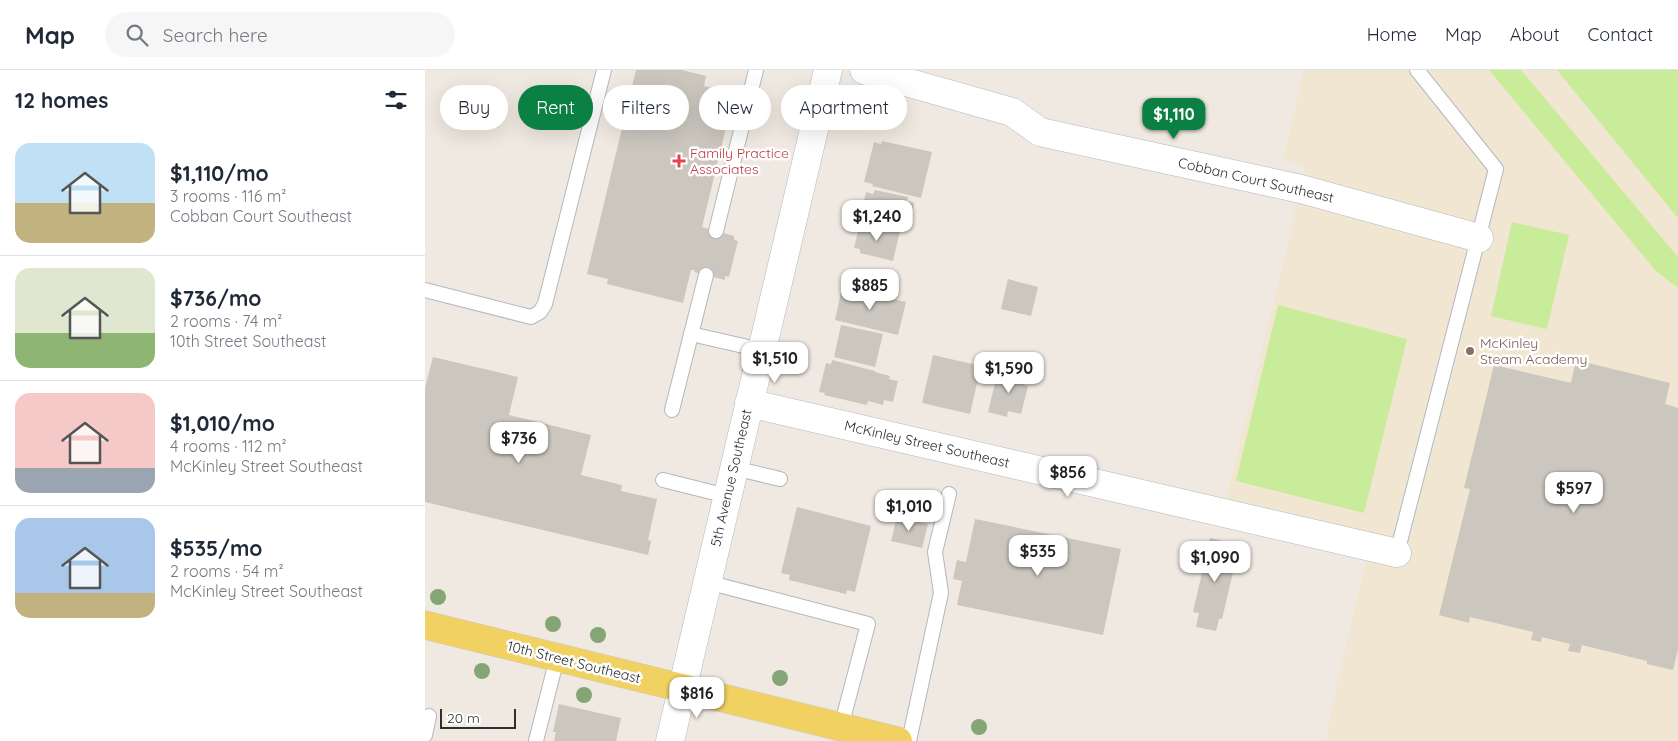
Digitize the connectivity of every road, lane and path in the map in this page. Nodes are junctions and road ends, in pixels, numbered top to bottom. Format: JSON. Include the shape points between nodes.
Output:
{"nodes":[{"id":1,"x":604,"y":70,"type":"edge"},
{"id":2,"x":756,"y":70,"type":"edge"},
{"id":3,"x":828,"y":70,"type":"edge"},
{"id":4,"x":864,"y":70,"type":"edge"},
{"id":5,"x":1417,"y":70,"type":"edge"},
{"id":6,"x":716,"y":231,"type":"dead end"},
{"id":7,"x":1479,"y":238,"type":"junction"},
{"id":8,"x":705,"y":275,"type":"dead end"},
{"id":9,"x":425,"y":290,"type":"edge"},
{"id":10,"x":691,"y":334,"type":"junction"},
{"id":11,"x":761,"y":350,"type":"junction"},
{"id":12,"x":749,"y":403,"type":"junction"},
{"id":13,"x":672,"y":410,"type":"dead end"},
{"id":14,"x":734,"y":468,"type":"junction"},
{"id":15,"x":780,"y":479,"type":"dead end"},
{"id":16,"x":663,"y":480,"type":"dead end"},
{"id":17,"x":949,"y":494,"type":"dead end"},
{"id":18,"x":727,"y":496,"type":"junction"},
{"id":19,"x":1397,"y":553,"type":"joint"},
{"id":20,"x":707,"y":582,"type":"junction"},
{"id":21,"x":425,"y":625,"type":"edge"},
{"id":22,"x":557,"y":658,"type":"junction"},
{"id":23,"x":682,"y":688,"type":"junction"},
{"id":24,"x":429,"y":716,"type":"dead end"},
{"id":25,"x":841,"y":727,"type":"junction"},
{"id":26,"x":425,"y":735,"type":"edge"},
{"id":27,"x":535,"y":741,"type":"edge"},
{"id":28,"x":670,"y":741,"type":"edge"},
{"id":29,"x":898,"y":741,"type":"edge"},
{"id":30,"x":909,"y":741,"type":"edge"}],
"edges":[{"from":1,"to":9,"type":"lane","via":[[545,304],[540,312],[531,317]]},
{"from":2,"to":6,"type":"lane"},
{"from":3,"to":11,"type":"street","name":"5th Avenue Southeast"},
{"from":4,"to":7,"type":"street","name":"Cobban Court Southeast","via":[[1012,112],[1040,132],[1301,189]]},
{"from":5,"to":7,"type":"lane","via":[[1497,169]]},
{"from":7,"to":19,"type":"lane"},
{"from":8,"to":10,"type":"lane"},
{"from":10,"to":11,"type":"lane"},
{"from":10,"to":13,"type":"lane"},
{"from":11,"to":12,"type":"street","name":"5th Avenue Southeast"},
{"from":12,"to":14,"type":"street","name":"5th Avenue Southeast"},
{"from":12,"to":19,"type":"street","name":"McKinley Street Southeast"},
{"from":14,"to":15,"type":"lane"},
{"from":14,"to":18,"type":"street","name":"5th Avenue Southeast"},
{"from":16,"to":18,"type":"lane"},
{"from":17,"to":30,"type":"lane","via":[[935,552],[941,593]]},
{"from":18,"to":20,"type":"street","name":"5th Avenue Southeast"},
{"from":20,"to":23,"type":"street","name":"5th Avenue Southeast"},
{"from":20,"to":25,"type":"lane","via":[[868,624]]},
{"from":21,"to":22,"type":"main road","name":"10th Street Southeast"},
{"from":22,"to":23,"type":"main road","name":"10th Street Southeast"},
{"from":22,"to":27,"type":"lane"},
{"from":23,"to":25,"type":"main road","name":"10th Street Southeast"},
{"from":23,"to":28,"type":"street","name":"5th Avenue Southeast"},
{"from":24,"to":26,"type":"lane"},
{"from":25,"to":29,"type":"main road","name":"10th Street Southeast"}]}
